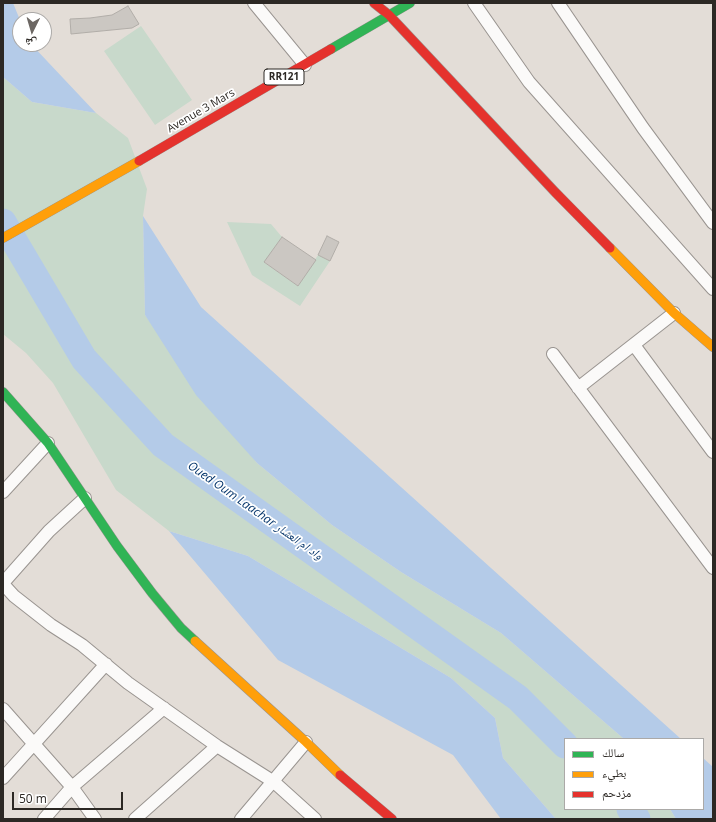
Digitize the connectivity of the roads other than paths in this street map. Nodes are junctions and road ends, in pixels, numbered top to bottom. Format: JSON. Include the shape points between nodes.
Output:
{"nodes":[{"id":1,"x":254,"y":3,"type":"edge"},
{"id":2,"x":374,"y":3,"type":"edge"},
{"id":3,"x":410,"y":3,"type":"edge"},
{"id":4,"x":474,"y":3,"type":"edge"},
{"id":5,"x":558,"y":3,"type":"edge"},
{"id":6,"x":389,"y":15,"type":"junction"},
{"id":7,"x":305,"y":65,"type":"junction"},
{"id":8,"x":713,"y":223,"type":"edge"},
{"id":9,"x":3,"y":238,"type":"edge"},
{"id":10,"x":713,"y":289,"type":"edge"},
{"id":11,"x":674,"y":313,"type":"junction"},
{"id":12,"x":634,"y":344,"type":"junction"},
{"id":13,"x":713,"y":346,"type":"edge"},
{"id":14,"x":553,"y":354,"type":"dead end"},
{"id":15,"x":578,"y":388,"type":"junction"},
{"id":16,"x":5,"y":398,"type":"edge"},
{"id":17,"x":48,"y":443,"type":"junction"},
{"id":18,"x":713,"y":452,"type":"edge"},
{"id":19,"x":3,"y":492,"type":"edge"},
{"id":20,"x":85,"y":498,"type":"junction"},
{"id":21,"x":713,"y":568,"type":"edge"},
{"id":22,"x":3,"y":584,"type":"edge"},
{"id":23,"x":106,"y":664,"type":"junction"},
{"id":24,"x":164,"y":708,"type":"junction"},
{"id":25,"x":3,"y":709,"type":"edge"},
{"id":26,"x":306,"y":742,"type":"junction"},
{"id":27,"x":34,"y":744,"type":"junction"},
{"id":28,"x":217,"y":746,"type":"junction"},
{"id":29,"x":3,"y":778,"type":"edge"},
{"id":30,"x":274,"y":782,"type":"junction"},
{"id":31,"x":72,"y":787,"type":"junction"},
{"id":32,"x":92,"y":818,"type":"edge"},
{"id":33,"x":44,"y":819,"type":"edge"},
{"id":34,"x":135,"y":819,"type":"edge"},
{"id":35,"x":241,"y":819,"type":"edge"},
{"id":36,"x":314,"y":819,"type":"edge"},
{"id":37,"x":392,"y":819,"type":"edge"}],
"edges":[{"from":1,"to":7,"type":"street"},
{"from":2,"to":6,"type":"main road"},
{"from":3,"to":6,"type":"main road","name":"Avenue 3 Mars","number":"RR121"},
{"from":4,"to":10,"type":"street","via":[[529,82]]},
{"from":5,"to":8,"type":"street","via":[[643,128]]},
{"from":6,"to":7,"type":"main road","name":"Avenue 3 Mars","number":"RR121"},
{"from":6,"to":11,"type":"main road","via":[[555,192]]},
{"from":7,"to":9,"type":"main road","name":"Avenue 3 Mars","number":"RR121"},
{"from":11,"to":12,"type":"street"},
{"from":11,"to":13,"type":"main road"},
{"from":12,"to":15,"type":"street"},
{"from":12,"to":18,"type":"street"},
{"from":14,"to":15,"type":"street"},
{"from":15,"to":21,"type":"street"},
{"from":16,"to":17,"type":"main road"},
{"from":17,"to":19,"type":"street"},
{"from":17,"to":20,"type":"main road"},
{"from":20,"to":22,"type":"street","via":[[41,540]]},
{"from":20,"to":26,"type":"main road","via":[[143,581],[181,628]]},
{"from":22,"to":23,"type":"street","via":[[51,625]]},
{"from":23,"to":24,"type":"street"},
{"from":23,"to":27,"type":"street"},
{"from":24,"to":28,"type":"street"},
{"from":24,"to":31,"type":"street"},
{"from":25,"to":27,"type":"street"},
{"from":26,"to":30,"type":"street"},
{"from":26,"to":37,"type":"main road","via":[[331,768]]},
{"from":27,"to":29,"type":"street"},
{"from":27,"to":31,"type":"street"},
{"from":28,"to":30,"type":"street"},
{"from":28,"to":34,"type":"street"},
{"from":30,"to":35,"type":"street"},
{"from":30,"to":36,"type":"street"},
{"from":31,"to":32,"type":"street"},
{"from":31,"to":33,"type":"street"}]}
